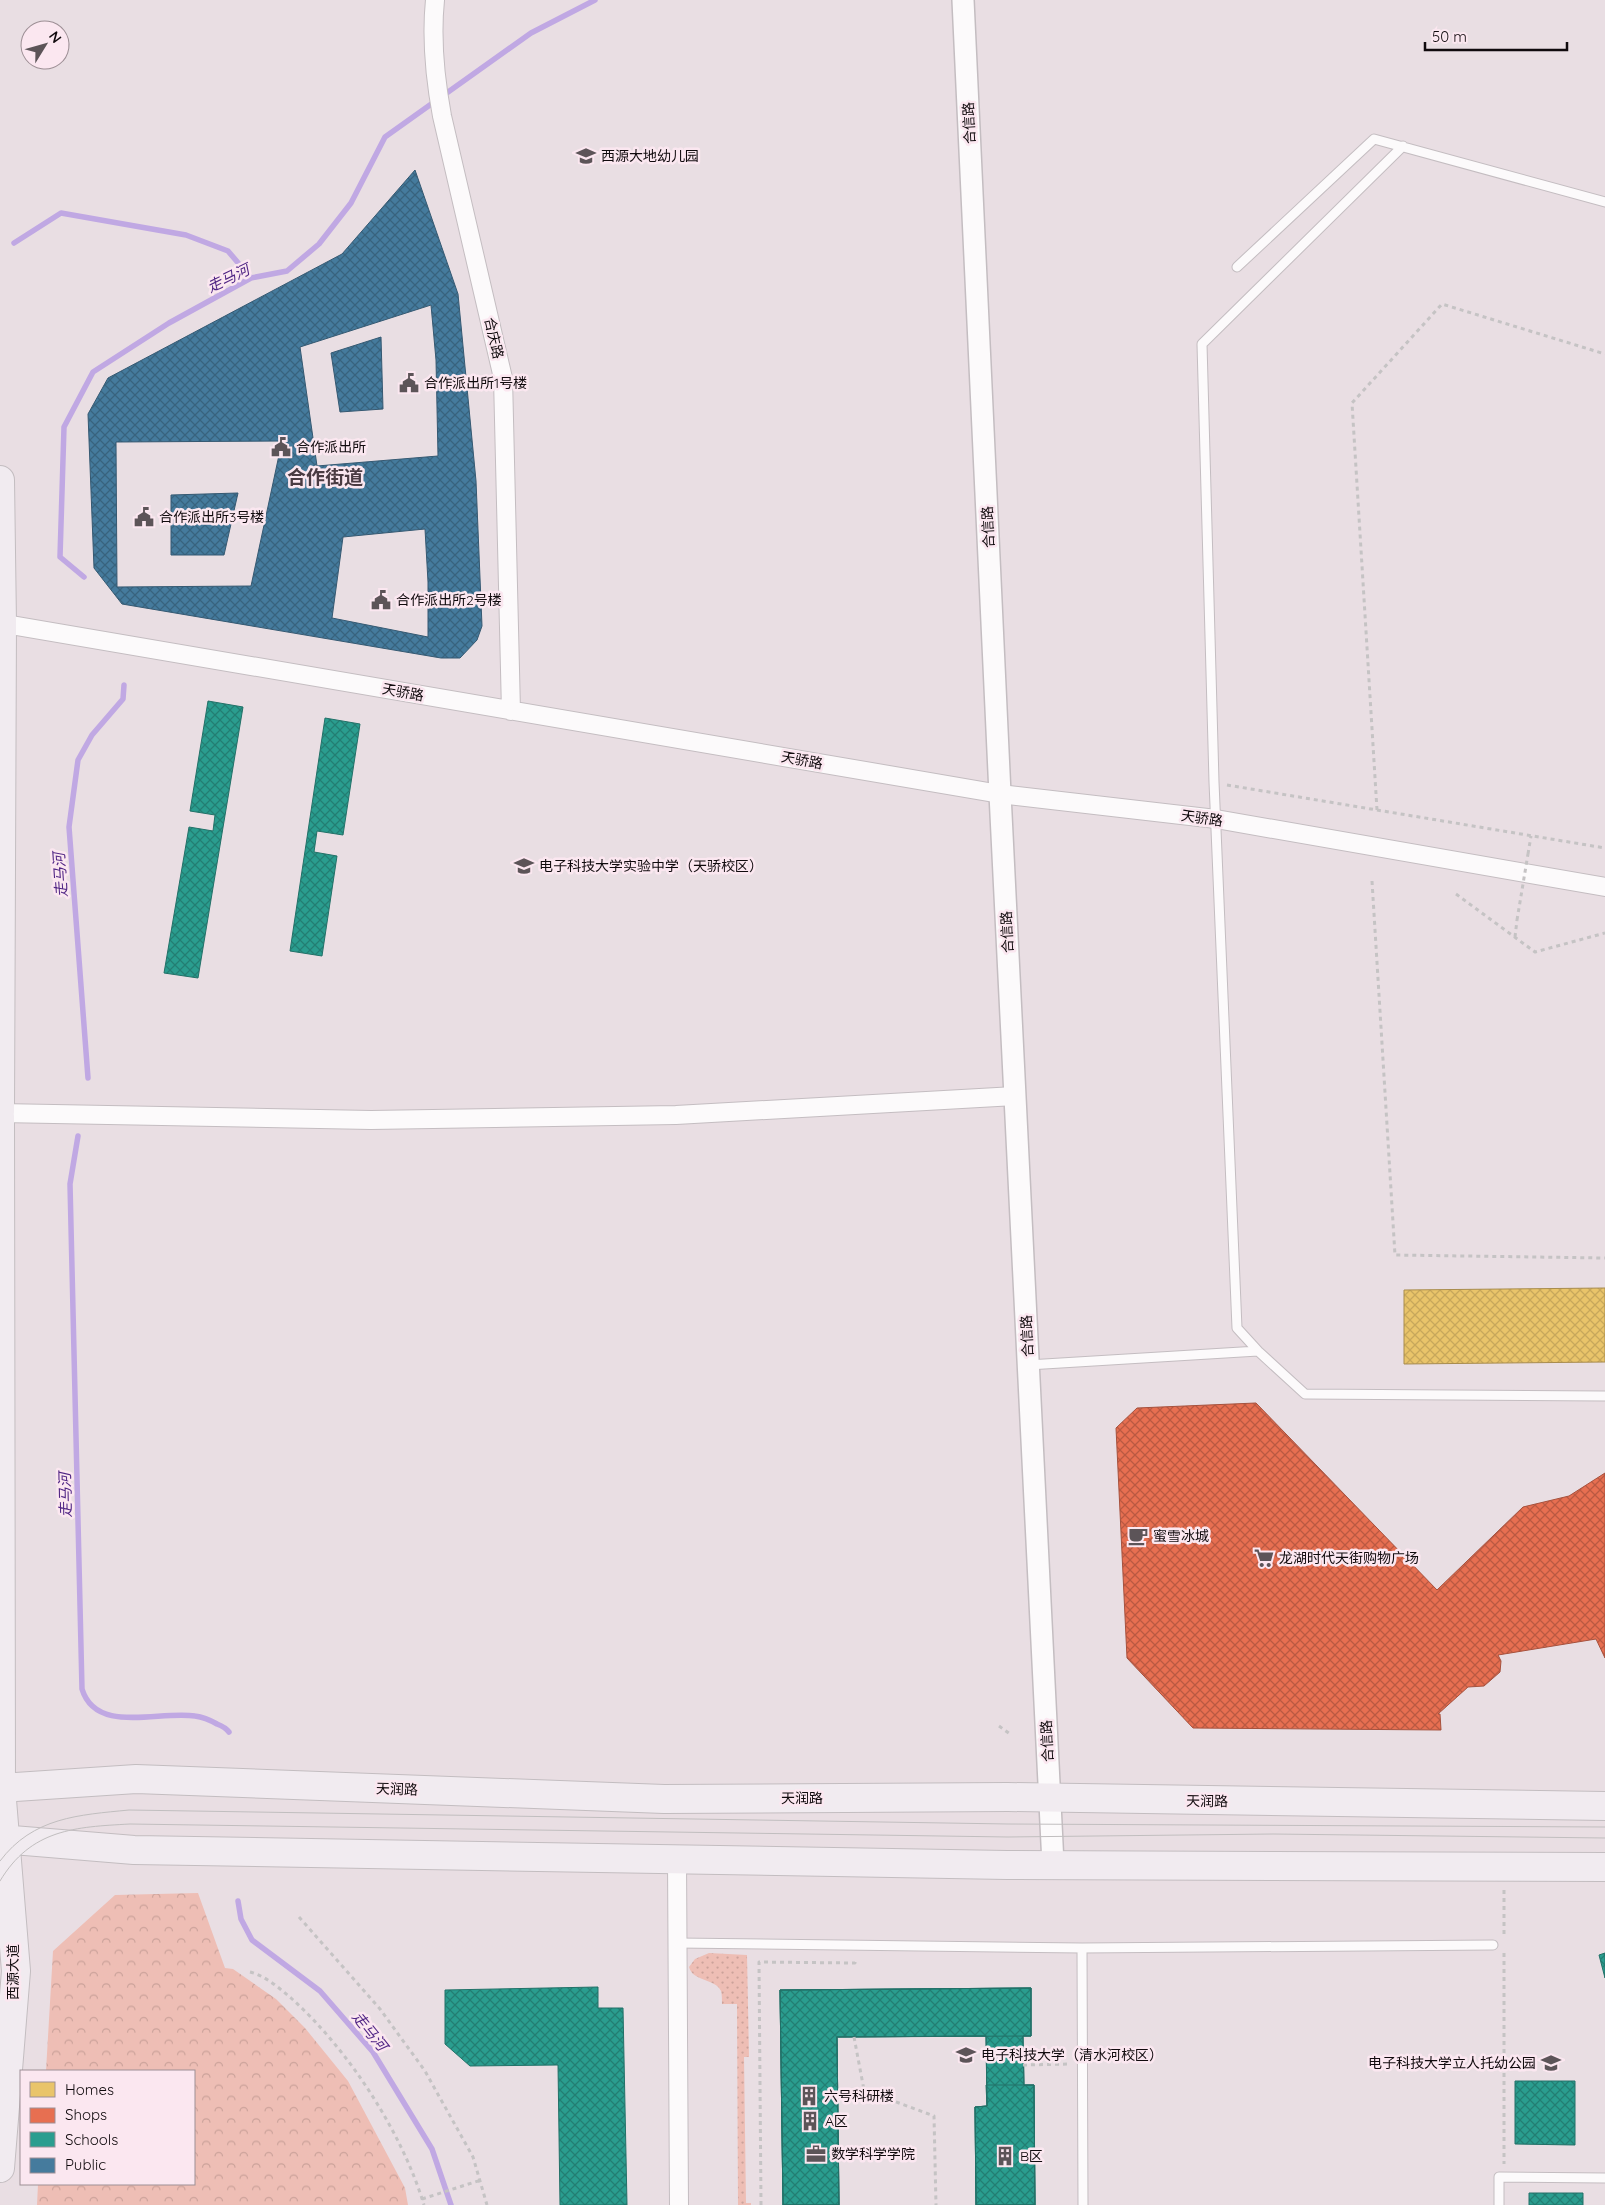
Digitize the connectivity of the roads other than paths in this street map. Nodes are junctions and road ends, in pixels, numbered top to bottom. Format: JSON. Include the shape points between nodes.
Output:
{"nodes":[{"id":1,"x":435,"y":0,"type":"edge"},
{"id":2,"x":963,"y":0,"type":"edge"},
{"id":3,"x":1403,"y":146,"type":"junction"},
{"id":4,"x":1605,"y":202,"type":"edge"},
{"id":5,"x":1237,"y":267,"type":"dead end"},
{"id":6,"x":0,"y":480,"type":"edge"},
{"id":7,"x":1,"y":623,"type":"edge"},
{"id":8,"x":511,"y":710,"type":"junction"},
{"id":9,"x":1000,"y":794,"type":"junction"},
{"id":10,"x":1216,"y":819,"type":"junction"},
{"id":11,"x":1605,"y":887,"type":"edge"},
{"id":12,"x":1015,"y":1096,"type":"junction"},
{"id":13,"x":0,"y":1114,"type":"edge"},
{"id":14,"x":1258,"y":1351,"type":"junction"},
{"id":15,"x":1028,"y":1365,"type":"junction"},
{"id":16,"x":1605,"y":1396,"type":"edge"},
{"id":17,"x":1,"y":1788,"type":"edge"},
{"id":18,"x":1050,"y":1798,"type":"junction"},
{"id":19,"x":1605,"y":1806,"type":"edge"},
{"id":20,"x":3,"y":1839,"type":"edge"},
{"id":21,"x":677,"y":1859,"type":"junction"},
{"id":22,"x":1053,"y":1864,"type":"junction"},
{"id":23,"x":1605,"y":1866,"type":"edge"},
{"id":24,"x":678,"y":1943,"type":"junction"},
{"id":25,"x":1493,"y":1945,"type":"dead end"},
{"id":26,"x":1082,"y":1948,"type":"junction"},
{"id":27,"x":0,"y":2168,"type":"edge"},
{"id":28,"x":1605,"y":2178,"type":"edge"},
{"id":29,"x":679,"y":2205,"type":"edge"},
{"id":30,"x":1083,"y":2205,"type":"edge"},
{"id":31,"x":1499,"y":2205,"type":"edge"}],
"edges":[{"from":1,"to":8,"type":"street","name":"合庆路","via":[[436,83],[503,378]]},
{"from":2,"to":9,"type":"street","name":"合信路"},
{"from":3,"to":4,"type":"lane"},
{"from":3,"to":5,"type":"lane","via":[[1374,138]]},
{"from":3,"to":10,"type":"lane","via":[[1202,344]]},
{"from":6,"to":7,"type":"main road","name":"西源大道"},
{"from":7,"to":8,"type":"street","name":"天骄路"},
{"from":7,"to":13,"type":"main road","name":"西源大道"},
{"from":8,"to":9,"type":"street","name":"天骄路"},
{"from":9,"to":10,"type":"street","name":"天骄路"},
{"from":9,"to":12,"type":"street","name":"合信路"},
{"from":10,"to":11,"type":"street","name":"天骄路"},
{"from":10,"to":14,"type":"lane","via":[[1237,1328]]},
{"from":12,"to":13,"type":"street","via":[[676,1115],[372,1120]]},
{"from":12,"to":15,"type":"street","name":"合信路"},
{"from":13,"to":17,"type":"main road","name":"西源大道"},
{"from":14,"to":15,"type":"lane"},
{"from":14,"to":16,"type":"lane","via":[[1305,1394]]},
{"from":15,"to":18,"type":"street","name":"合信路"},
{"from":17,"to":18,"type":"main road","name":"天润路","via":[[136,1779],[664,1799]]},
{"from":17,"to":20,"type":"main road","name":"西源大道"},
{"from":18,"to":19,"type":"main road","name":"天润路"},
{"from":18,"to":22,"type":"street","name":"合信路"},
{"from":20,"to":21,"type":"main road","via":[[134,1850]]},
{"from":20,"to":27,"type":"main road","name":"西源大道","via":[[16,1971]]},
{"from":21,"to":22,"type":"main road"},
{"from":21,"to":24,"type":"street"},
{"from":22,"to":23,"type":"main road"},
{"from":24,"to":26,"type":"lane"},
{"from":24,"to":29,"type":"street"},
{"from":25,"to":26,"type":"lane"},
{"from":26,"to":30,"type":"lane"},
{"from":28,"to":31,"type":"lane","via":[[1499,2177]]}]}
